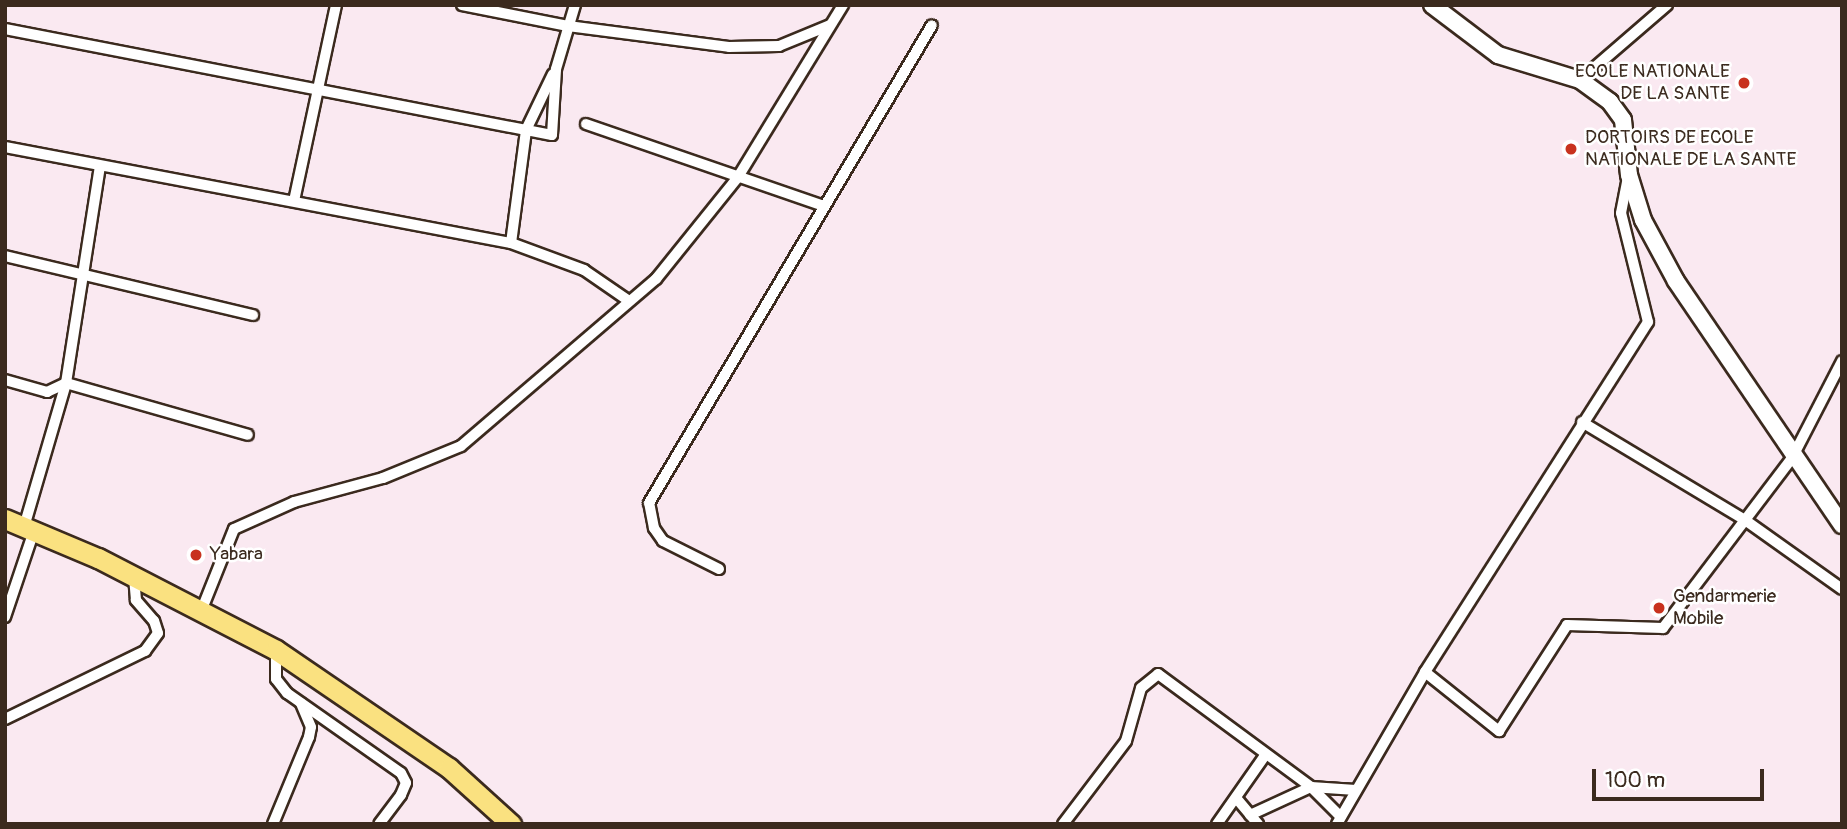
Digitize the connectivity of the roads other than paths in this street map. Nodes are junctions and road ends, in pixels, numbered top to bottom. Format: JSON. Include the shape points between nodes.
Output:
{"nodes":[{"id":1,"x":336,"y":5,"type":"edge"},
{"id":2,"x":462,"y":5,"type":"edge"},
{"id":3,"x":575,"y":5,"type":"edge"},
{"id":4,"x":843,"y":5,"type":"edge"},
{"id":5,"x":1432,"y":5,"type":"edge"},
{"id":6,"x":1667,"y":5,"type":"edge"},
{"id":7,"x":830,"y":25,"type":"junction"},
{"id":8,"x":932,"y":25,"type":"dead end"},
{"id":9,"x":568,"y":26,"type":"junction"},
{"id":10,"x":5,"y":29,"type":"edge"},
{"id":11,"x":556,"y":69,"type":"junction"},
{"id":12,"x":1580,"y":80,"type":"junction"},
{"id":13,"x":314,"y":90,"type":"junction"},
{"id":14,"x":586,"y":124,"type":"dead end"},
{"id":15,"x":526,"y":130,"type":"junction"},
{"id":16,"x":5,"y":147,"type":"edge"},
{"id":17,"x":100,"y":167,"type":"junction"},
{"id":18,"x":1629,"y":175,"type":"junction"},
{"id":19,"x":738,"y":177,"type":"junction"},
{"id":20,"x":294,"y":201,"type":"junction"},
{"id":21,"x":824,"y":206,"type":"junction"},
{"id":22,"x":511,"y":243,"type":"junction"},
{"id":23,"x":5,"y":256,"type":"edge"},
{"id":24,"x":81,"y":276,"type":"junction"},
{"id":25,"x":629,"y":301,"type":"junction"},
{"id":26,"x":253,"y":315,"type":"dead end"},
{"id":27,"x":1842,"y":362,"type":"edge"},
{"id":28,"x":5,"y":380,"type":"edge"},
{"id":29,"x":66,"y":383,"type":"junction"},
{"id":30,"x":1583,"y":422,"type":"junction"},
{"id":31,"x":248,"y":435,"type":"dead end"},
{"id":32,"x":1792,"y":458,"type":"junction"},
{"id":33,"x":5,"y":519,"type":"edge"},
{"id":34,"x":1745,"y":520,"type":"junction"},
{"id":35,"x":1842,"y":525,"type":"edge"},
{"id":36,"x":29,"y":529,"type":"junction"},
{"id":37,"x":719,"y":569,"type":"dead end"},
{"id":38,"x":134,"y":576,"type":"junction"},
{"id":39,"x":1842,"y":589,"type":"edge"},
{"id":40,"x":202,"y":609,"type":"junction"},
{"id":41,"x":5,"y":617,"type":"edge"},
{"id":42,"x":276,"y":650,"type":"junction"},
{"id":43,"x":1425,"y":672,"type":"junction"},
{"id":44,"x":301,"y":703,"type":"junction"},
{"id":45,"x":323,"y":718,"type":"junction"},
{"id":46,"x":5,"y":719,"type":"edge"},
{"id":47,"x":311,"y":727,"type":"junction"},
{"id":48,"x":1266,"y":754,"type":"junction"},
{"id":49,"x":1311,"y":787,"type":"junction"},
{"id":50,"x":1356,"y":790,"type":"junction"},
{"id":51,"x":1237,"y":799,"type":"junction"},
{"id":52,"x":1250,"y":814,"type":"junction"},
{"id":53,"x":1339,"y":820,"type":"edge"},
{"id":54,"x":273,"y":824,"type":"edge"},
{"id":55,"x":379,"y":824,"type":"edge"},
{"id":56,"x":511,"y":824,"type":"edge"},
{"id":57,"x":1063,"y":824,"type":"edge"},
{"id":58,"x":1217,"y":824,"type":"edge"},
{"id":59,"x":1258,"y":824,"type":"edge"}],
"edges":[{"from":1,"to":13,"type":"street"},
{"from":2,"to":9,"type":"street"},
{"from":3,"to":9,"type":"street"},
{"from":4,"to":7,"type":"street"},
{"from":5,"to":12,"type":"street","via":[[1498,55]]},
{"from":6,"to":12,"type":"street"},
{"from":7,"to":9,"type":"street","via":[[764,48]]},
{"from":7,"to":19,"type":"street"},
{"from":8,"to":21,"type":"street"},
{"from":9,"to":11,"type":"street"},
{"from":10,"to":13,"type":"street"},
{"from":11,"to":15,"type":"street"},
{"from":11,"to":15,"type":"street","via":[[552,135]]},
{"from":12,"to":18,"type":"street","via":[[1610,102],[1623,120]]},
{"from":13,"to":15,"type":"street"},
{"from":13,"to":20,"type":"street"},
{"from":14,"to":19,"type":"street"},
{"from":15,"to":22,"type":"street"},
{"from":16,"to":17,"type":"street"},
{"from":17,"to":20,"type":"street"},
{"from":17,"to":24,"type":"street"},
{"from":18,"to":30,"type":"street","via":[[1620,213],[1648,322]]},
{"from":18,"to":32,"type":"street","via":[[1643,220],[1676,281]]},
{"from":19,"to":21,"type":"street"},
{"from":19,"to":25,"type":"street","via":[[656,279]]},
{"from":20,"to":22,"type":"street"},
{"from":21,"to":37,"type":"street","via":[[649,503],[654,528],[663,541]]},
{"from":22,"to":25,"type":"street","via":[[583,270]]},
{"from":23,"to":24,"type":"street"},
{"from":24,"to":26,"type":"street"},
{"from":24,"to":29,"type":"street"},
{"from":25,"to":40,"type":"street","via":[[461,446],[383,478],[294,502],[234,529]]},
{"from":27,"to":32,"type":"street"},
{"from":28,"to":29,"type":"street","via":[[47,392]]},
{"from":29,"to":31,"type":"street"},
{"from":29,"to":36,"type":"street"},
{"from":30,"to":34,"type":"street"},
{"from":30,"to":43,"type":"street"},
{"from":32,"to":34,"type":"street"},
{"from":32,"to":35,"type":"street"},
{"from":33,"to":36,"type":"highway"},
{"from":34,"to":39,"type":"street"},
{"from":34,"to":43,"type":"street","via":[[1663,628],[1567,625],[1499,731]]},
{"from":36,"to":38,"type":"highway"},
{"from":36,"to":41,"type":"street"},
{"from":38,"to":40,"type":"highway"},
{"from":38,"to":46,"type":"street","via":[[136,600],[158,633],[145,651]]},
{"from":40,"to":42,"type":"highway"},
{"from":42,"to":44,"type":"street","via":[[276,679]]},
{"from":42,"to":56,"type":"highway","via":[[449,768]]},
{"from":43,"to":50,"type":"street"},
{"from":44,"to":45,"type":"street"},
{"from":44,"to":47,"type":"street"},
{"from":45,"to":47,"type":"street"},
{"from":45,"to":55,"type":"street","via":[[401,773],[406,783],[401,795]]},
{"from":47,"to":54,"type":"street"},
{"from":48,"to":49,"type":"street"},
{"from":48,"to":51,"type":"street"},
{"from":48,"to":57,"type":"street","via":[[1158,674],[1147,678],[1142,688],[1126,741]]},
{"from":49,"to":50,"type":"street"},
{"from":49,"to":52,"type":"street"},
{"from":49,"to":53,"type":"street"},
{"from":50,"to":53,"type":"street"},
{"from":51,"to":52,"type":"street"},
{"from":51,"to":58,"type":"street"},
{"from":52,"to":59,"type":"street"}]}
